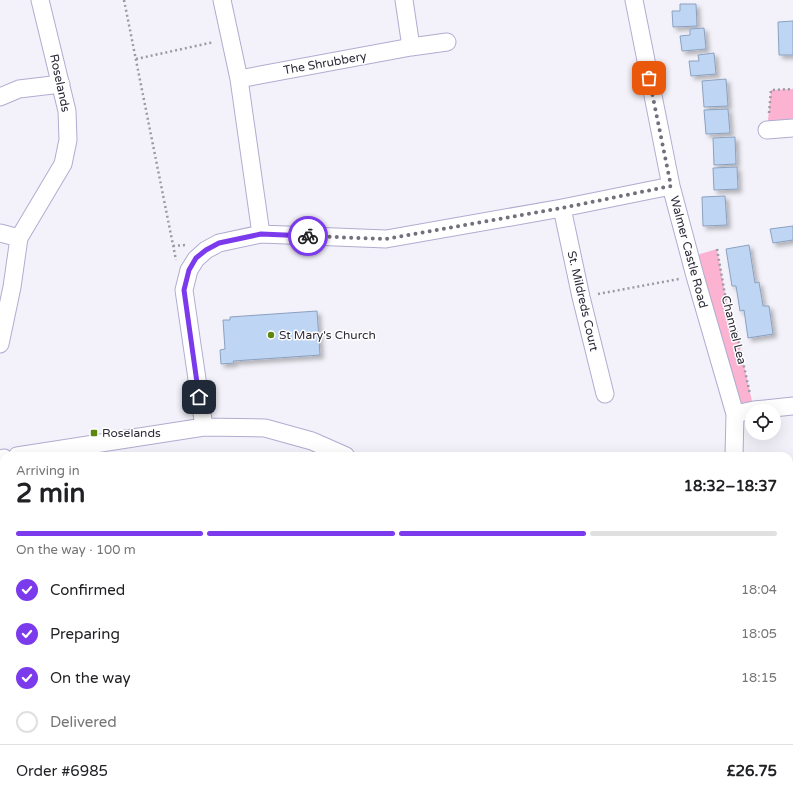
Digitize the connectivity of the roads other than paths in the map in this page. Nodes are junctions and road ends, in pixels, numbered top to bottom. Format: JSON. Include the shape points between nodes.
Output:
{"nodes":[{"id":1,"x":40,"y":0,"type":"edge"},
{"id":2,"x":222,"y":0,"type":"edge"},
{"id":3,"x":404,"y":0,"type":"edge"},
{"id":4,"x":634,"y":0,"type":"edge"},
{"id":5,"x":447,"y":42,"type":"dead end"},
{"id":6,"x":411,"y":47,"type":"junction"},
{"id":7,"x":239,"y":79,"type":"junction"},
{"id":8,"x":61,"y":84,"type":"junction"},
{"id":9,"x":0,"y":97,"type":"edge"},
{"id":10,"x":793,"y":128,"type":"edge"},
{"id":11,"x":767,"y":130,"type":"road end"},
{"id":12,"x":671,"y":186,"type":"junction"},
{"id":13,"x":562,"y":208,"type":"junction"},
{"id":14,"x":0,"y":233,"type":"edge"},
{"id":15,"x":261,"y":234,"type":"junction"},
{"id":16,"x":19,"y":238,"type":"junction"},
{"id":17,"x":0,"y":344,"type":"edge"},
{"id":18,"x":606,"y":393,"type":"dead end"},
{"id":19,"x":793,"y":406,"type":"edge"},
{"id":20,"x":781,"y":407,"type":"edge"},
{"id":21,"x":745,"y":412,"type":"edge"},
{"id":22,"x":734,"y":414,"type":"junction"},
{"id":23,"x":204,"y":427,"type":"junction"},
{"id":24,"x":43,"y":452,"type":"edge"},
{"id":25,"x":336,"y":452,"type":"edge"},
{"id":26,"x":734,"y":452,"type":"edge"}],
"edges":[{"from":1,"to":8,"type":"street","name":"Roselands"},
{"from":2,"to":7,"type":"street"},
{"from":3,"to":6,"type":"street"},
{"from":4,"to":12,"type":"street","name":"Walmer Castle Road"},
{"from":5,"to":6,"type":"street","name":"The Shrubbery"},
{"from":6,"to":7,"type":"street","name":"The Shrubbery"},
{"from":7,"to":15,"type":"street"},
{"from":8,"to":9,"type":"street","via":[[19,89]]},
{"from":8,"to":16,"type":"street","name":"Roselands","via":[[68,125],[63,164]]},
{"from":10,"to":11,"type":"street"},
{"from":12,"to":13,"type":"street"},
{"from":12,"to":22,"type":"street","name":"Walmer Castle Road"},
{"from":13,"to":15,"type":"street","via":[[386,239]]},
{"from":13,"to":18,"type":"street","name":"St. Mildreds Court"},
{"from":14,"to":16,"type":"street"},
{"from":15,"to":23,"type":"street","via":[[219,243],[196,258],[189,270],[184,290]]},
{"from":16,"to":17,"type":"street","name":"Roselands"},
{"from":19,"to":20,"type":"street"},
{"from":21,"to":22,"type":"street"},
{"from":22,"to":26,"type":"street","name":"Walmer Castle Road"},
{"from":23,"to":24,"type":"street"},
{"from":23,"to":25,"type":"street","via":[[265,428]]}]}
